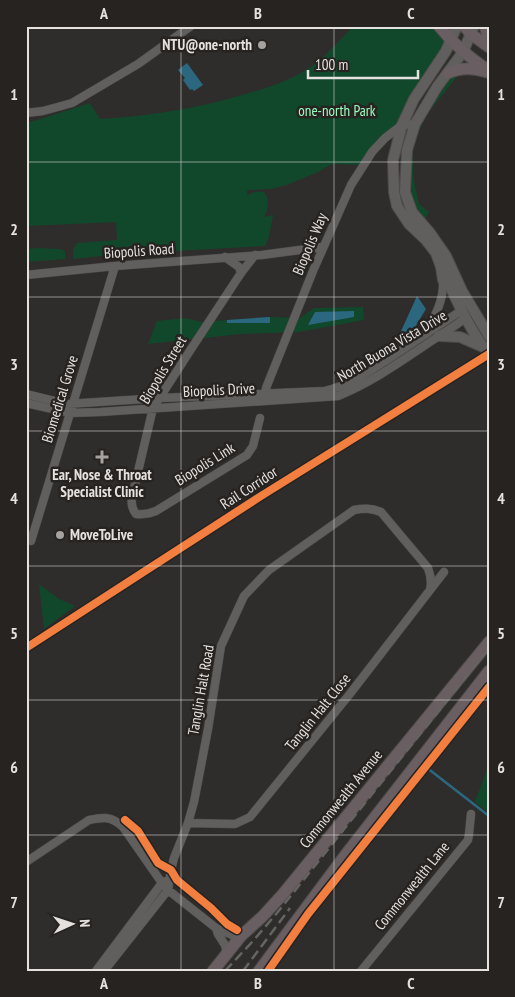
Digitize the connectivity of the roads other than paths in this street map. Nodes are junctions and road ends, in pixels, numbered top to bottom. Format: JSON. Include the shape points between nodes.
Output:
{"nodes":[{"id":1,"x":191,"y":26,"type":"edge"},
{"id":2,"x":439,"y":26,"type":"edge"},
{"id":3,"x":457,"y":26,"type":"edge"},
{"id":4,"x":485,"y":26,"type":"edge"},
{"id":5,"x":470,"y":29,"type":"edge"},
{"id":6,"x":489,"y":40,"type":"edge"},
{"id":7,"x":451,"y":41,"type":"junction"},
{"id":8,"x":489,"y":47,"type":"edge"},
{"id":9,"x":463,"y":52,"type":"junction"},
{"id":10,"x":489,"y":72,"type":"edge"},
{"id":11,"x":448,"y":73,"type":"junction"},
{"id":12,"x":26,"y":113,"type":"edge"},
{"id":13,"x":402,"y":124,"type":"junction"},
{"id":14,"x":415,"y":124,"type":"junction"},
{"id":15,"x":322,"y":247,"type":"junction"},
{"id":16,"x":255,"y":255,"type":"junction"},
{"id":17,"x":225,"y":257,"type":"junction"},
{"id":18,"x":115,"y":266,"type":"junction"},
{"id":19,"x":441,"y":267,"type":"junction"},
{"id":20,"x":241,"y":273,"type":"junction"},
{"id":21,"x":26,"y":275,"type":"edge"},
{"id":22,"x":443,"y":280,"type":"joint"},
{"id":23,"x":475,"y":319,"type":"edge"},
{"id":24,"x":424,"y":336,"type":"junction"},
{"id":25,"x":440,"y":336,"type":"junction"},
{"id":26,"x":486,"y":350,"type":"edge"},
{"id":27,"x":26,"y":394,"type":"edge"},
{"id":28,"x":160,"y":398,"type":"junction"},
{"id":29,"x":265,"y":398,"type":"junction"},
{"id":30,"x":26,"y":403,"type":"edge"},
{"id":31,"x":73,"y":404,"type":"junction"},
{"id":32,"x":154,"y":408,"type":"junction"},
{"id":33,"x":70,"y":413,"type":"junction"},
{"id":34,"x":260,"y":418,"type":"dead end"},
{"id":35,"x":143,"y":515,"type":"joint"},
{"id":36,"x":31,"y":541,"type":"dead end"},
{"id":37,"x":444,"y":572,"type":"dead end"},
{"id":38,"x":430,"y":590,"type":"junction"},
{"id":39,"x":489,"y":642,"type":"edge"},
{"id":40,"x":489,"y":671,"type":"edge"},
{"id":41,"x":471,"y":814,"type":"dead end"},
{"id":42,"x":188,"y":822,"type":"junction"},
{"id":43,"x":26,"y":862,"type":"edge"},
{"id":44,"x":169,"y":878,"type":"junction"},
{"id":45,"x":162,"y":883,"type":"junction"},
{"id":46,"x":168,"y":890,"type":"junction"},
{"id":47,"x":216,"y":928,"type":"junction"},
{"id":48,"x":241,"y":936,"type":"junction"},
{"id":49,"x":227,"y":954,"type":"junction"},
{"id":50,"x":96,"y":971,"type":"edge"},
{"id":51,"x":104,"y":971,"type":"edge"},
{"id":52,"x":213,"y":971,"type":"edge"},
{"id":53,"x":259,"y":971,"type":"edge"},
{"id":54,"x":361,"y":971,"type":"edge"}],
"edges":[{"from":1,"to":12,"type":"street","via":[[138,64],[72,103]]},
{"from":2,"to":7,"type":"main road"},
{"from":3,"to":7,"type":"street","name":"North Buona Vista Drive"},
{"from":4,"to":6,"type":"main road"},
{"from":5,"to":8,"type":"main road"},
{"from":5,"to":9,"type":"street"},
{"from":7,"to":9,"type":"main road"},
{"from":7,"to":13,"type":"street","name":"North Buona Vista Drive"},
{"from":9,"to":10,"type":"main road"},
{"from":9,"to":11,"type":"street"},
{"from":10,"to":11,"type":"main road","via":[[464,68]]},
{"from":11,"to":14,"type":"street"},
{"from":13,"to":14,"type":"street"},
{"from":13,"to":15,"type":"street","name":"Biopolis Way","via":[[385,138],[363,165]]},
{"from":13,"to":19,"type":"street","name":"North Buona Vista Drive","via":[[393,160],[397,206],[409,224],[426,240]]},
{"from":14,"to":23,"type":"street","via":[[406,155],[405,192],[410,208],[446,256]]},
{"from":15,"to":16,"type":"street"},
{"from":15,"to":29,"type":"street","name":"Biopolis Way","via":[[266,388]]},
{"from":16,"to":17,"type":"street","name":"Biopolis Road"},
{"from":16,"to":20,"type":"street","name":"Biopolis Street"},
{"from":17,"to":18,"type":"street","name":"Biopolis Road"},
{"from":17,"to":20,"type":"street","via":[[239,267]]},
{"from":18,"to":21,"type":"street","name":"Biopolis Road"},
{"from":18,"to":31,"type":"street","name":"Biomedical Grove"},
{"from":19,"to":22,"type":"street","name":"North Buona Vista Drive"},
{"from":19,"to":23,"type":"street","name":"North Buona Vista Drive"},
{"from":20,"to":28,"type":"street","name":"Biopolis Street"},
{"from":22,"to":24,"type":"street","name":"North Buona Vista Drive","via":[[439,309]]},
{"from":23,"to":24,"type":"street","name":"North Buona Vista Drive"},
{"from":23,"to":25,"type":"street","name":"North Buona Vista Drive"},
{"from":23,"to":26,"type":"street"},
{"from":24,"to":29,"type":"street","name":"North Buona Vista Drive","via":[[346,385],[325,391]]},
{"from":25,"to":26,"type":"street","via":[[460,338]]},
{"from":25,"to":29,"type":"street","name":"North Buona Vista Drive","via":[[338,396]]},
{"from":27,"to":31,"type":"street","name":"Biopolis Drive"},
{"from":28,"to":29,"type":"street","name":"Biopolis Drive"},
{"from":28,"to":31,"type":"street","name":"Biopolis Drive"},
{"from":28,"to":32,"type":"street","name":"Biopolis Street"},
{"from":29,"to":32,"type":"street","name":"Biopolis Drive"},
{"from":30,"to":33,"type":"street","name":"Biopolis Drive"},
{"from":31,"to":33,"type":"street","name":"Biomedical Grove"},
{"from":32,"to":33,"type":"street","name":"Biopolis Drive"},
{"from":32,"to":35,"type":"street","name":"Biopolis Street","via":[[131,502],[136,514]]},
{"from":33,"to":36,"type":"street","name":"Biomedical Grove"},
{"from":34,"to":35,"type":"street","name":"Biopolis Link","via":[[253,446],[247,455],[156,511]]},
{"from":37,"to":38,"type":"street","name":"Tanglin Halt Close"},
{"from":38,"to":42,"type":"street","name":"Tanglin Halt Close","via":[[350,695],[250,817],[235,824]]},
{"from":38,"to":42,"type":"street","name":"Tanglin Halt Road","via":[[432,582],[428,568],[381,512],[372,508],[354,510],[269,570],[244,596],[221,646],[208,729]]},
{"from":39,"to":48,"type":"main road","name":"Commonwealth Avenue","via":[[283,894]]},
{"from":40,"to":53,"type":"main road"},
{"from":41,"to":54,"type":"street","name":"Commonwealth Lane","via":[[468,840]]},
{"from":42,"to":44,"type":"street","name":"Tanglin Halt Road"},
{"from":43,"to":45,"type":"street","via":[[89,820],[109,818],[123,827]]},
{"from":44,"to":45,"type":"street"},
{"from":44,"to":46,"type":"street","name":"Tanglin Halt Road"},
{"from":45,"to":46,"type":"street"},
{"from":45,"to":50,"type":"street"},
{"from":46,"to":47,"type":"street"},
{"from":46,"to":51,"type":"street"},
{"from":47,"to":48,"type":"street"},
{"from":47,"to":49,"type":"street"},
{"from":48,"to":49,"type":"main road","name":"Commonwealth Avenue"},
{"from":49,"to":52,"type":"main road","name":"Commonwealth Avenue"}]}
